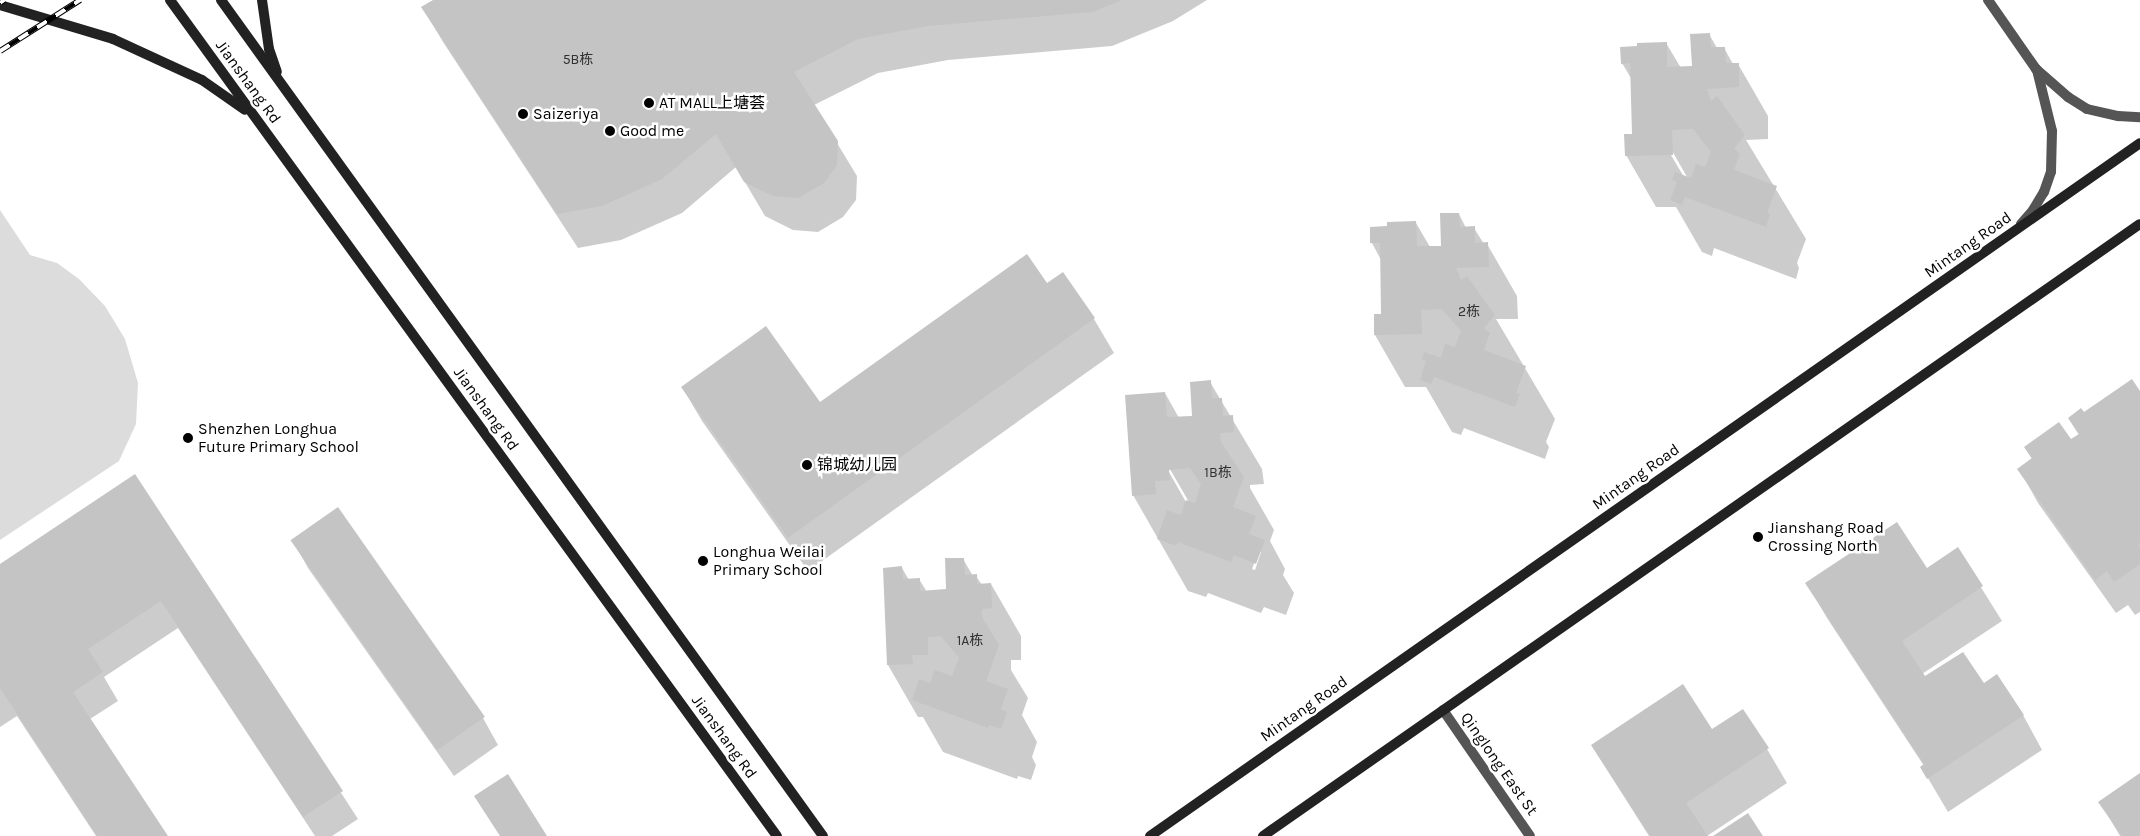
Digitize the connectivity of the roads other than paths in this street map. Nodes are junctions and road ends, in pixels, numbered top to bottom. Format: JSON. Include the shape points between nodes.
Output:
{"nodes":[{"id":1,"x":170,"y":0,"type":"edge"},
{"id":2,"x":221,"y":0,"type":"edge"},
{"id":3,"x":262,"y":0,"type":"edge"},
{"id":4,"x":1988,"y":0,"type":"edge"},
{"id":5,"x":0,"y":5,"type":"edge"},
{"id":6,"x":2036,"y":69,"type":"junction"},
{"id":7,"x":282,"y":84,"type":"junction"},
{"id":8,"x":2140,"y":118,"type":"edge"},
{"id":9,"x":260,"y":124,"type":"junction"},
{"id":10,"x":2140,"y":143,"type":"edge"},
{"id":11,"x":2140,"y":224,"type":"edge"},
{"id":12,"x":2016,"y":229,"type":"junction"},
{"id":13,"x":1443,"y":710,"type":"junction"},
{"id":14,"x":822,"y":833,"type":"edge"},
{"id":15,"x":777,"y":836,"type":"edge"},
{"id":16,"x":1150,"y":836,"type":"edge"},
{"id":17,"x":1264,"y":836,"type":"edge"},
{"id":18,"x":1530,"y":836,"type":"edge"}],
"edges":[{"from":1,"to":9,"type":"main road","name":"Jianshang Rd"},
{"from":2,"to":7,"type":"main road","name":"Jianshang Rd"},
{"from":3,"to":7,"type":"main road","via":[[269,49]]},
{"from":4,"to":6,"type":"street"},
{"from":5,"to":9,"type":"main road","via":[[113,39],[178,67],[226,95]]},
{"from":6,"to":8,"type":"street","via":[[2068,97],[2088,109]]},
{"from":6,"to":12,"type":"street","via":[[2050,112],[2051,172],[2033,210]]},
{"from":7,"to":14,"type":"main road","name":"Jianshang Rd"},
{"from":9,"to":15,"type":"main road","name":"Jianshang Rd"},
{"from":10,"to":12,"type":"main road","name":"Mintang Road"},
{"from":11,"to":13,"type":"main road"},
{"from":12,"to":16,"type":"main road","name":"Mintang Road"},
{"from":13,"to":17,"type":"main road"},
{"from":13,"to":18,"type":"street","name":"Qinglong East St"}]}
